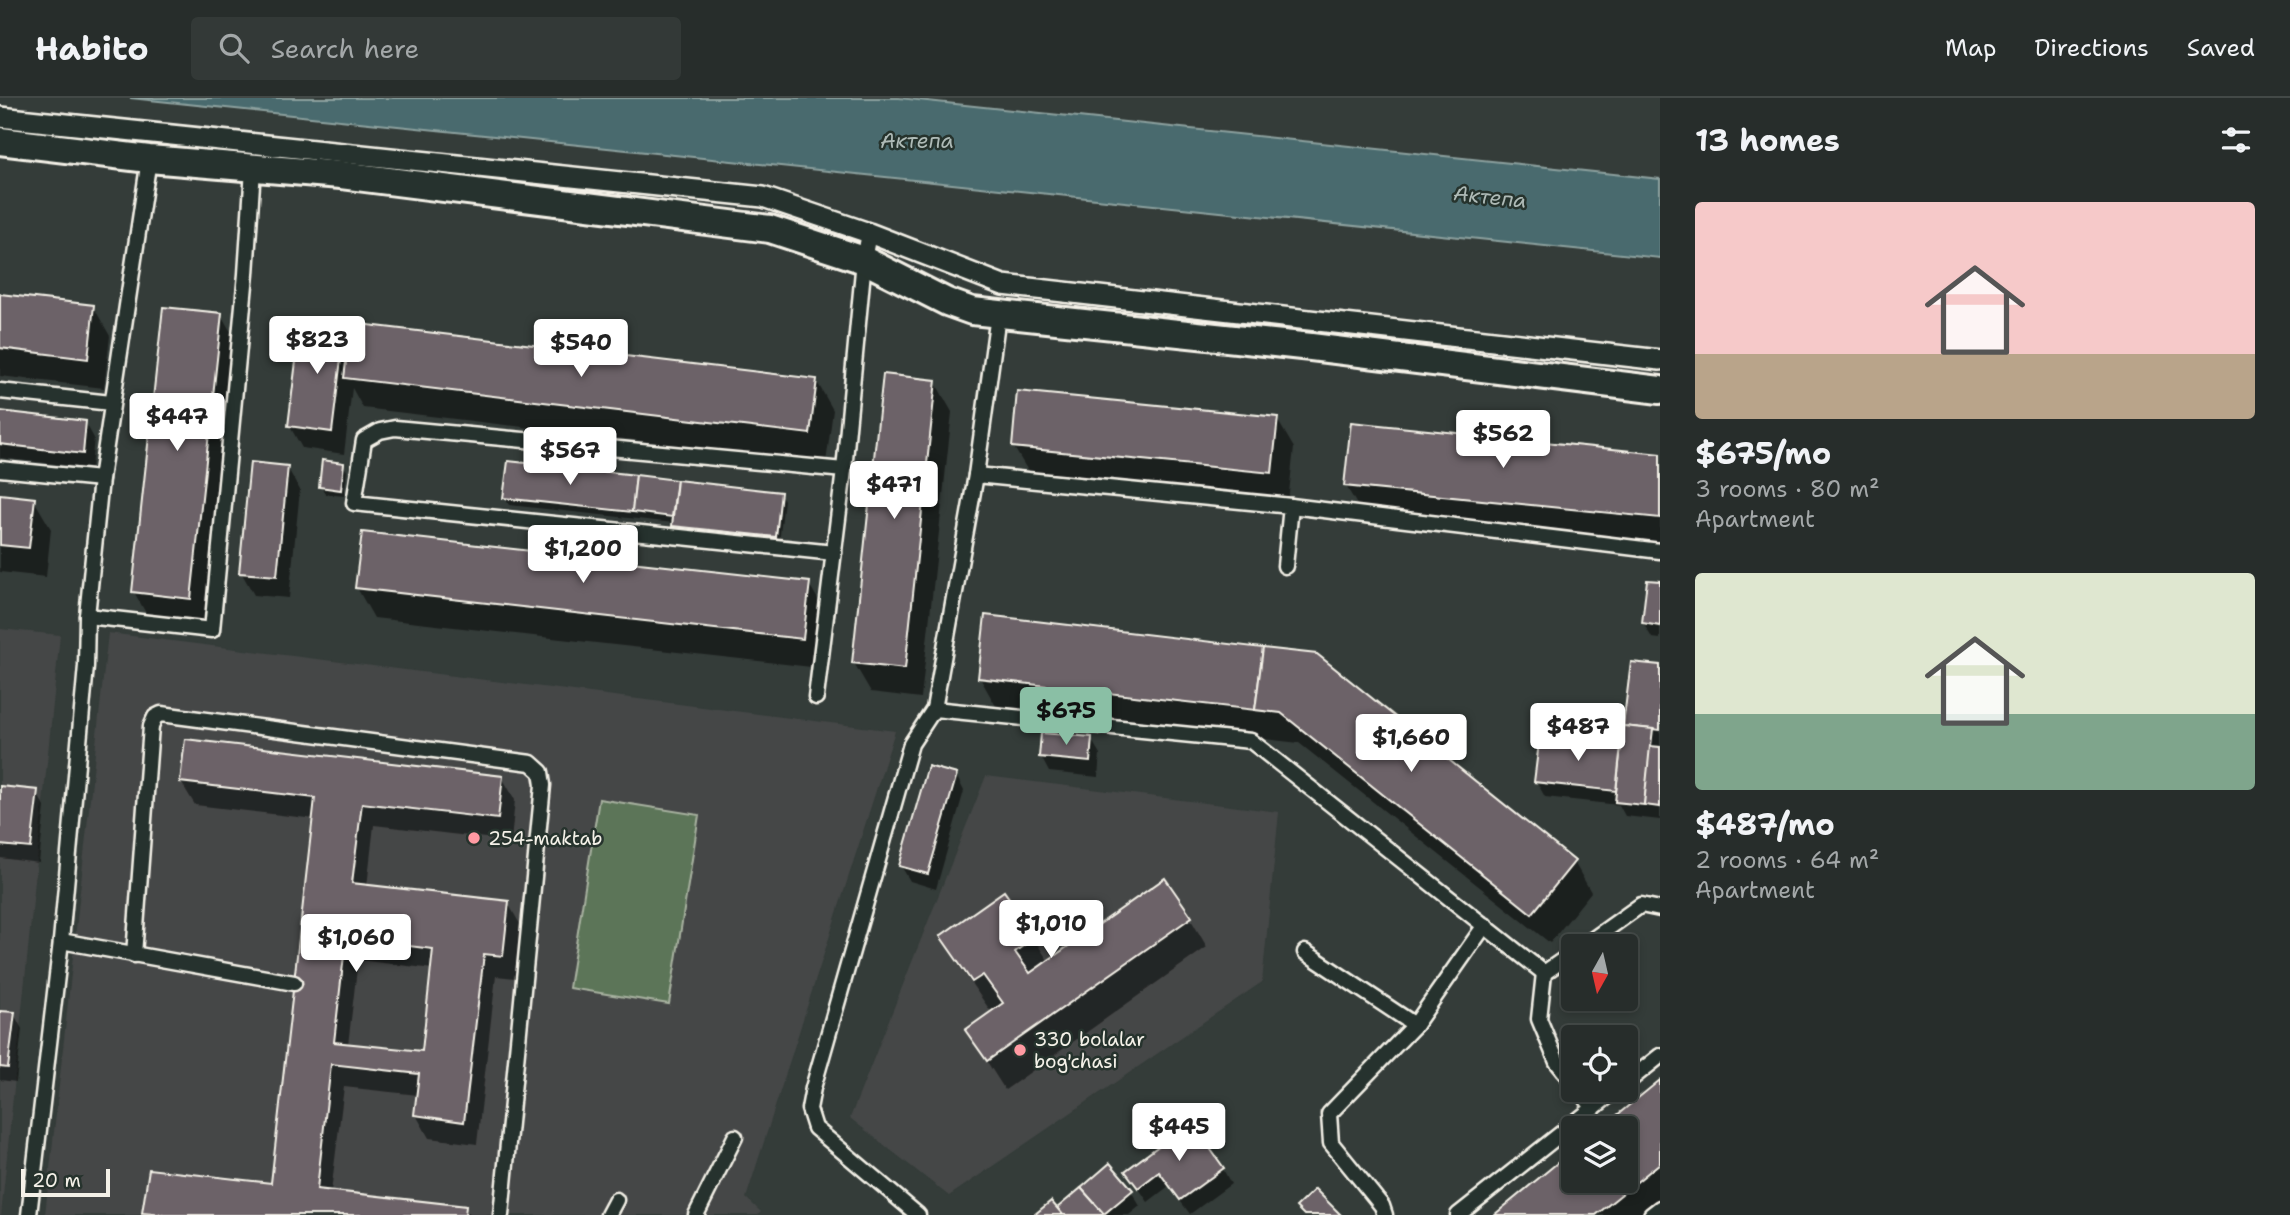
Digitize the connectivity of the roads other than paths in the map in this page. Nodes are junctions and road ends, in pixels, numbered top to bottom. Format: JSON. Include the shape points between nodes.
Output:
{"nodes":[{"id":1,"x":0,"y":117,"type":"edge"},
{"id":2,"x":0,"y":141,"type":"edge"},
{"id":3,"x":149,"y":159,"type":"junction"},
{"id":4,"x":253,"y":169,"type":"junction"},
{"id":5,"x":869,"y":233,"type":"junction"},
{"id":6,"x":864,"y":260,"type":"junction"},
{"id":7,"x":999,"y":315,"type":"junction"},
{"id":8,"x":1660,"y":360,"type":"edge"},
{"id":9,"x":1660,"y":390,"type":"edge"},
{"id":10,"x":0,"y":391,"type":"edge"},
{"id":11,"x":111,"y":403,"type":"junction"},
{"id":12,"x":0,"y":469,"type":"edge"},
{"id":13,"x":844,"y":470,"type":"junction"},
{"id":14,"x":976,"y":475,"type":"junction"},
{"id":15,"x":101,"y":479,"type":"junction"},
{"id":16,"x":1291,"y":506,"type":"junction"},
{"id":17,"x":1660,"y":551,"type":"edge"},
{"id":18,"x":834,"y":553,"type":"junction"},
{"id":19,"x":1285,"y":566,"type":"dead end"},
{"id":20,"x":87,"y":616,"type":"junction"},
{"id":21,"x":816,"y":697,"type":"dead end"},
{"id":22,"x":934,"y":709,"type":"junction"},
{"id":23,"x":1660,"y":909,"type":"edge"},
{"id":24,"x":1485,"y":925,"type":"junction"},
{"id":25,"x":1600,"y":934,"type":"edge"},
{"id":26,"x":61,"y":941,"type":"junction"},
{"id":27,"x":1305,"y":952,"type":"dead end"},
{"id":28,"x":134,"y":954,"type":"junction"},
{"id":29,"x":1561,"y":961,"type":"edge"},
{"id":30,"x":1544,"y":973,"type":"junction"},
{"id":31,"x":294,"y":983,"type":"dead end"},
{"id":32,"x":1415,"y":1026,"type":"junction"},
{"id":33,"x":1660,"y":1056,"type":"edge"},
{"id":34,"x":1561,"y":1067,"type":"edge"},
{"id":35,"x":1638,"y":1073,"type":"edge"},
{"id":36,"x":1589,"y":1102,"type":"edge"},
{"id":37,"x":1601,"y":1102,"type":"edge"},
{"id":38,"x":1594,"y":1108,"type":"junction"},
{"id":39,"x":735,"y":1137,"type":"dead end"},
{"id":40,"x":616,"y":1200,"type":"dead end"},
{"id":41,"x":1660,"y":1208,"type":"edge"},
{"id":42,"x":29,"y":1215,"type":"edge"},
{"id":43,"x":500,"y":1215,"type":"edge"},
{"id":44,"x":608,"y":1215,"type":"edge"},
{"id":45,"x":696,"y":1215,"type":"edge"},
{"id":46,"x":918,"y":1215,"type":"edge"},
{"id":47,"x":1385,"y":1215,"type":"edge"},
{"id":48,"x":1458,"y":1215,"type":"edge"},
{"id":49,"x":1651,"y":1215,"type":"edge"}],
"edges":[{"from":1,"to":5,"type":"street","via":[[763,197]]},
{"from":2,"to":3,"type":"street"},
{"from":3,"to":4,"type":"street"},
{"from":3,"to":11,"type":"lane"},
{"from":4,"to":6,"type":"street","via":[[770,229]]},
{"from":4,"to":20,"type":"lane","via":[[212,630]]},
{"from":5,"to":6,"type":"lane"},
{"from":5,"to":8,"type":"street","via":[[1003,285]]},
{"from":6,"to":7,"type":"street","via":[[959,307]]},
{"from":6,"to":13,"type":"lane"},
{"from":7,"to":9,"type":"street"},
{"from":7,"to":14,"type":"lane"},
{"from":10,"to":11,"type":"lane"},
{"from":11,"to":15,"type":"lane"},
{"from":12,"to":15,"type":"lane"},
{"from":13,"to":18,"type":"lane"},
{"from":13,"to":18,"type":"lane","via":[[395,428],[364,440],[354,503]]},
{"from":14,"to":16,"type":"lane"},
{"from":14,"to":22,"type":"lane"},
{"from":15,"to":20,"type":"lane"},
{"from":16,"to":17,"type":"lane"},
{"from":16,"to":19,"type":"lane"},
{"from":18,"to":21,"type":"lane"},
{"from":20,"to":26,"type":"lane"},
{"from":22,"to":24,"type":"lane","via":[[1251,741]]},
{"from":22,"to":46,"type":"lane","via":[[911,744],[809,1110],[815,1128]]},
{"from":23,"to":25,"type":"lane","via":[[1641,905]]},
{"from":24,"to":30,"type":"lane"},
{"from":24,"to":32,"type":"lane"},
{"from":26,"to":28,"type":"lane"},
{"from":26,"to":42,"type":"lane"},
{"from":27,"to":32,"type":"lane"},
{"from":28,"to":31,"type":"lane"},
{"from":28,"to":43,"type":"lane","via":[[151,726],[161,714],[531,763],[541,772],[543,785]]},
{"from":29,"to":30,"type":"lane"},
{"from":30,"to":34,"type":"lane","via":[[1539,1019]]},
{"from":32,"to":47,"type":"lane","via":[[1329,1114],[1331,1143]]},
{"from":33,"to":35,"type":"lane"},
{"from":36,"to":38,"type":"lane"},
{"from":37,"to":38,"type":"lane"},
{"from":38,"to":48,"type":"lane"},
{"from":39,"to":45,"type":"lane"},
{"from":40,"to":44,"type":"lane"},
{"from":41,"to":49,"type":"lane"}]}
